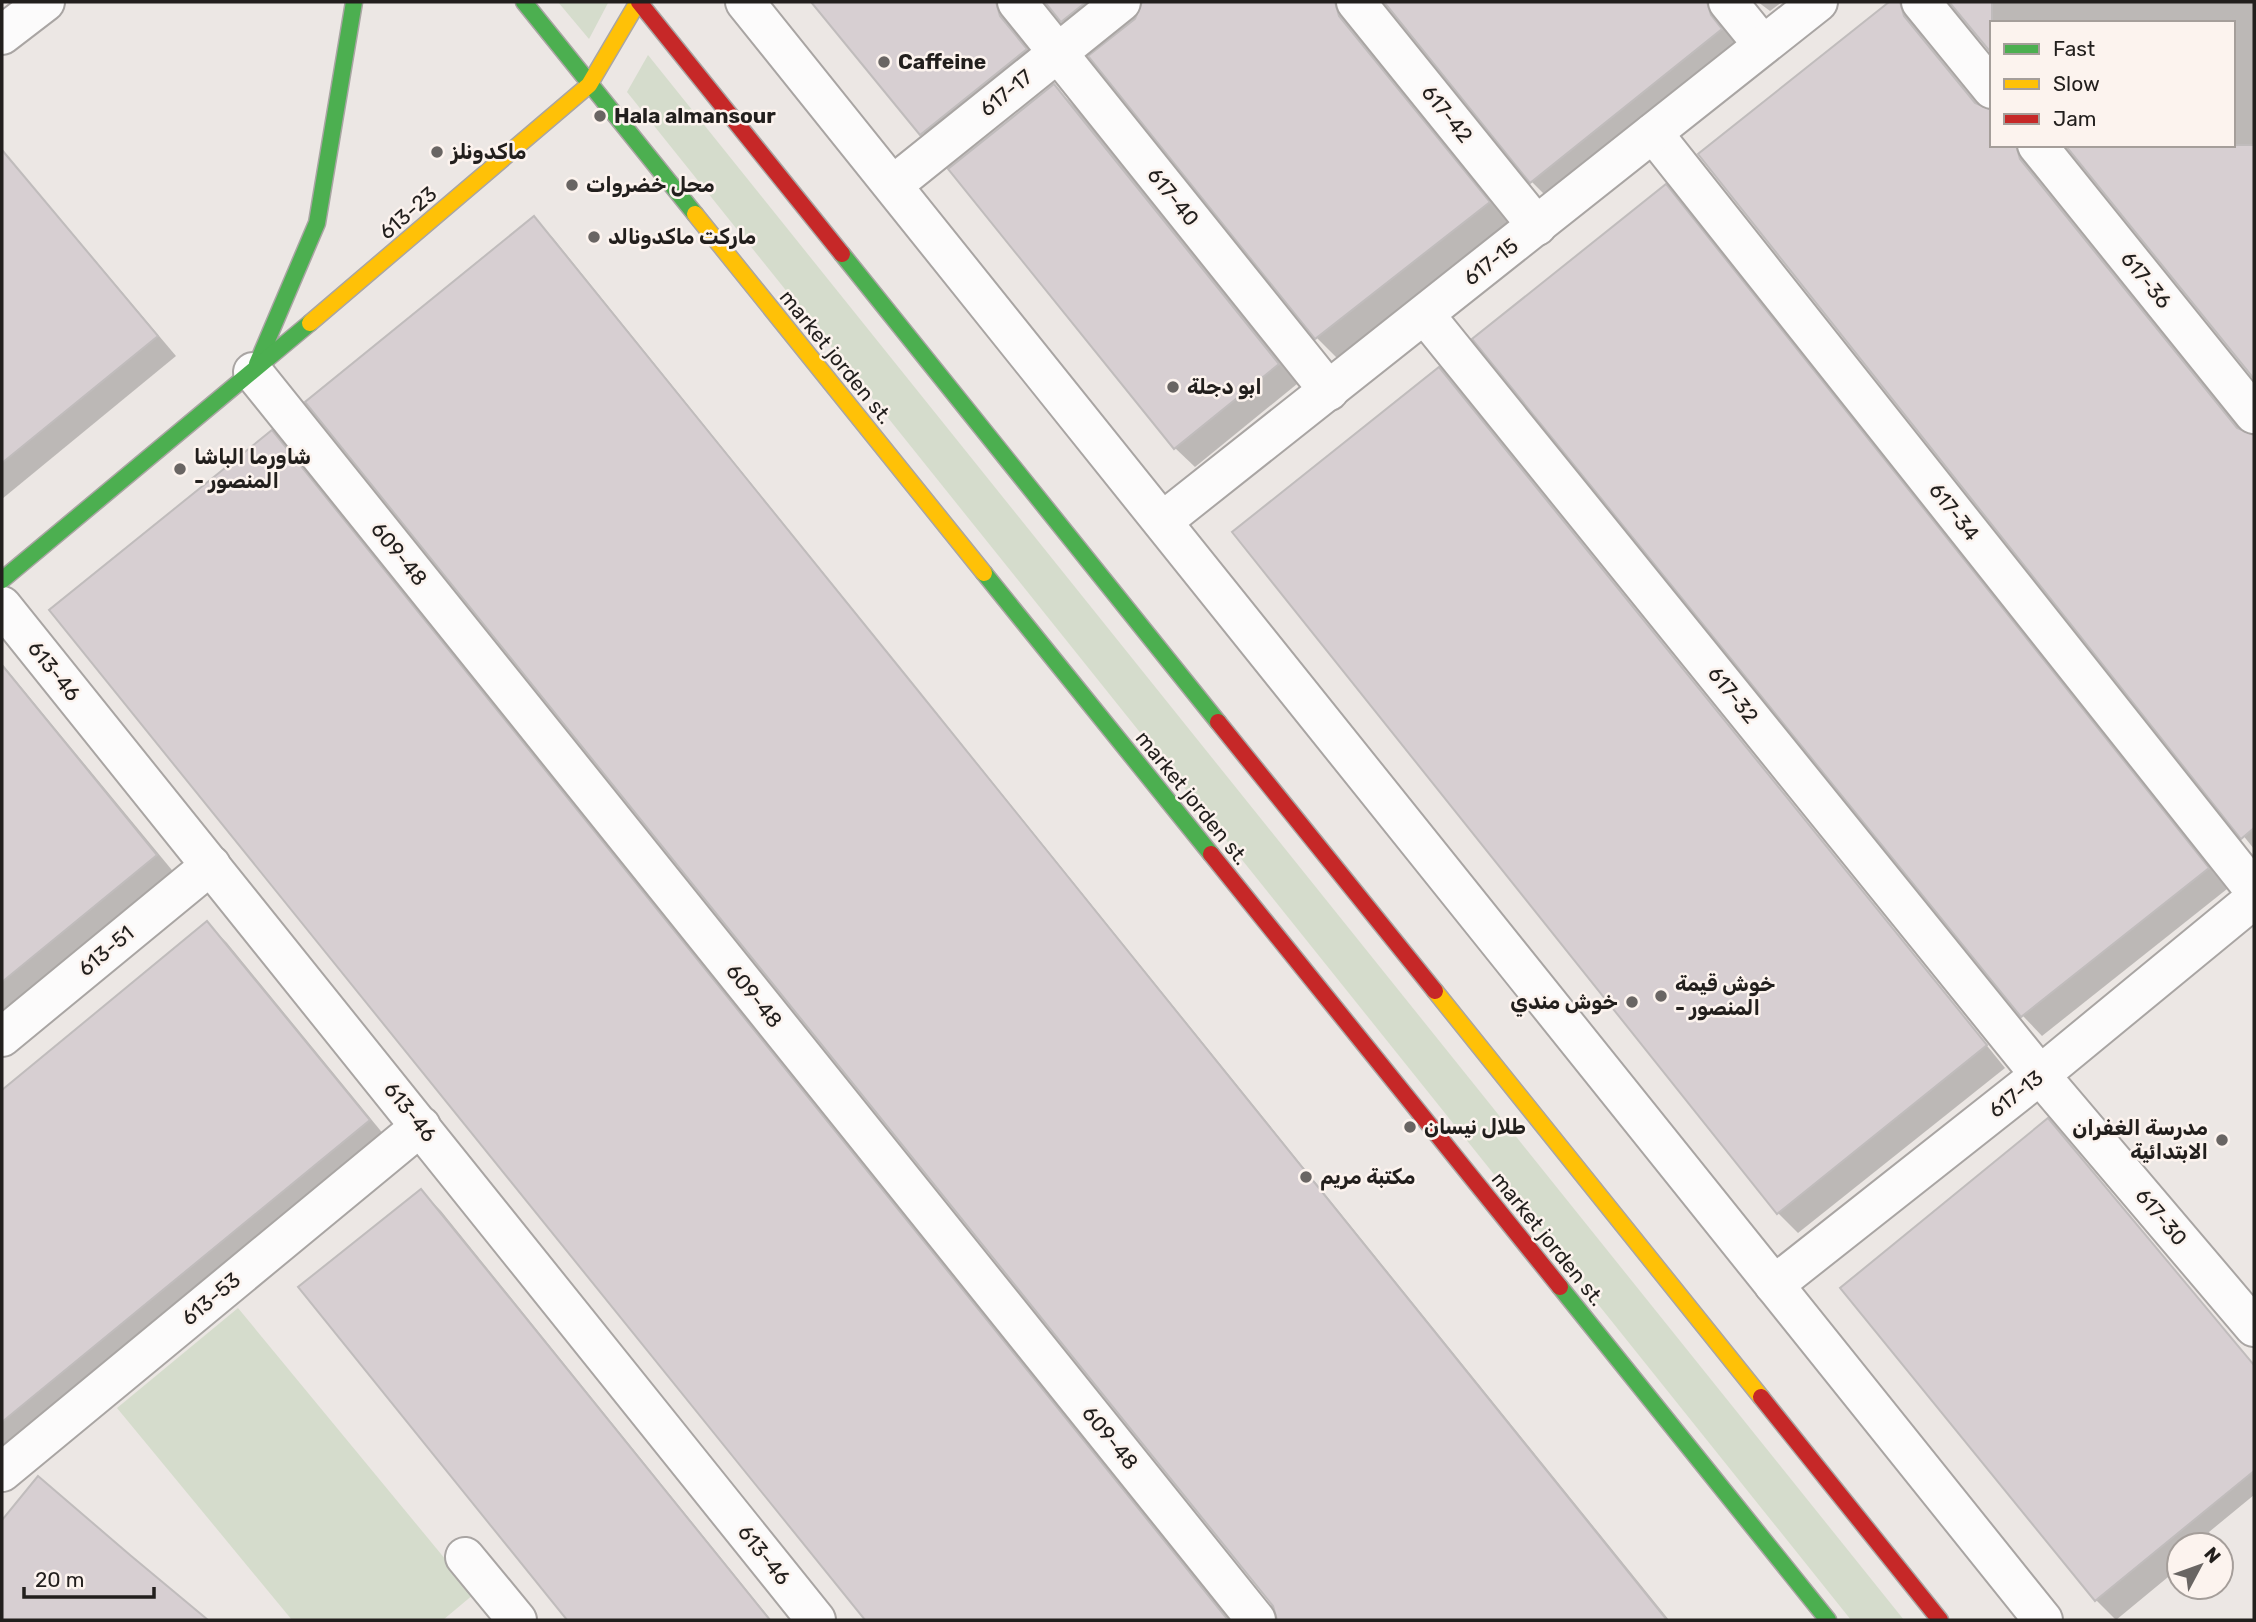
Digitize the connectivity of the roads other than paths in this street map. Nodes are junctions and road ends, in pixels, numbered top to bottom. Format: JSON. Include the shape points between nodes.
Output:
{"nodes":[{"id":1,"x":45,"y":2,"type":"edge"},
{"id":2,"x":354,"y":2,"type":"edge"},
{"id":3,"x":524,"y":2,"type":"edge"},
{"id":4,"x":639,"y":2,"type":"edge"},
{"id":5,"x":745,"y":2,"type":"edge"},
{"id":6,"x":1017,"y":2,"type":"edge"},
{"id":7,"x":1121,"y":2,"type":"edge"},
{"id":8,"x":1356,"y":2,"type":"edge"},
{"id":9,"x":1728,"y":2,"type":"edge"},
{"id":10,"x":1818,"y":2,"type":"edge"},
{"id":11,"x":1922,"y":2,"type":"edge"},
{"id":12,"x":2,"y":35,"type":"edge"},
{"id":13,"x":1763,"y":45,"type":"junction"},
{"id":14,"x":1056,"y":51,"type":"junction"},
{"id":15,"x":589,"y":85,"type":"junction"},
{"id":16,"x":1990,"y":87,"type":"edge"},
{"id":17,"x":1653,"y":133,"type":"junction"},
{"id":18,"x":2039,"y":147,"type":"edge"},
{"id":19,"x":893,"y":185,"type":"junction"},
{"id":20,"x":1537,"y":226,"type":"junction"},
{"id":21,"x":1425,"y":315,"type":"junction"},
{"id":22,"x":253,"y":372,"type":"junction"},
{"id":23,"x":1329,"y":391,"type":"junction"},
{"id":24,"x":2254,"y":414,"type":"edge"},
{"id":25,"x":1163,"y":521,"type":"junction"},
{"id":26,"x":2,"y":580,"type":"edge"},
{"id":27,"x":2,"y":606,"type":"edge"},
{"id":28,"x":211,"y":865,"type":"junction"},
{"id":29,"x":2254,"y":890,"type":"edge"},
{"id":30,"x":2254,"y":899,"type":"edge"},
{"id":31,"x":2,"y":1037,"type":"edge"},
{"id":32,"x":2040,"y":1075,"type":"junction"},
{"id":33,"x":421,"y":1126,"type":"junction"},
{"id":34,"x":1774,"y":1285,"type":"junction"},
{"id":35,"x":2254,"y":1327,"type":"edge"},
{"id":36,"x":2,"y":1472,"type":"edge"},
{"id":37,"x":466,"y":1557,"type":"dead end"},
{"id":38,"x":517,"y":1620,"type":"edge"},
{"id":39,"x":816,"y":1620,"type":"edge"},
{"id":40,"x":1256,"y":1620,"type":"edge"},
{"id":41,"x":1828,"y":1620,"type":"edge"},
{"id":42,"x":1940,"y":1620,"type":"edge"},
{"id":43,"x":2043,"y":1620,"type":"edge"}],
"edges":[{"from":1,"to":12,"type":"street"},
{"from":2,"to":22,"type":"main road","name":"613-23","via":[[317,223]]},
{"from":3,"to":15,"type":"main road","name":"market jorden st."},
{"from":4,"to":15,"type":"main road","name":"613-23"},
{"from":4,"to":42,"type":"main road"},
{"from":5,"to":19,"type":"street"},
{"from":6,"to":14,"type":"street","name":"617-40"},
{"from":7,"to":14,"type":"street","name":"617-17"},
{"from":8,"to":20,"type":"street","name":"617-42"},
{"from":9,"to":13,"type":"street"},
{"from":10,"to":13,"type":"street","name":"617-15"},
{"from":11,"to":16,"type":"street"},
{"from":13,"to":17,"type":"street","name":"617-15"},
{"from":14,"to":19,"type":"street","name":"617-17"},
{"from":14,"to":23,"type":"street","name":"617-40"},
{"from":15,"to":22,"type":"main road","name":"613-23"},
{"from":15,"to":41,"type":"main road","name":"market jorden st."},
{"from":17,"to":20,"type":"street","name":"617-15"},
{"from":17,"to":29,"type":"street","name":"617-34"},
{"from":18,"to":24,"type":"street","name":"617-36"},
{"from":19,"to":25,"type":"street"},
{"from":20,"to":21,"type":"street","name":"617-15"},
{"from":21,"to":23,"type":"street","name":"617-15"},
{"from":21,"to":32,"type":"street","name":"617-32"},
{"from":22,"to":26,"type":"main road","name":"613-23"},
{"from":22,"to":40,"type":"street","name":"609-48"},
{"from":23,"to":25,"type":"street","name":"617-15"},
{"from":25,"to":34,"type":"street"},
{"from":27,"to":28,"type":"street","name":"613-46"},
{"from":28,"to":31,"type":"street","name":"613-51"},
{"from":28,"to":33,"type":"street","name":"613-46"},
{"from":30,"to":32,"type":"street","name":"617-13"},
{"from":32,"to":34,"type":"street","name":"617-13"},
{"from":32,"to":35,"type":"street","name":"617-30"},
{"from":33,"to":36,"type":"street","name":"613-53"},
{"from":33,"to":39,"type":"street","name":"613-46"},
{"from":34,"to":43,"type":"street"},
{"from":37,"to":38,"type":"street"}]}
